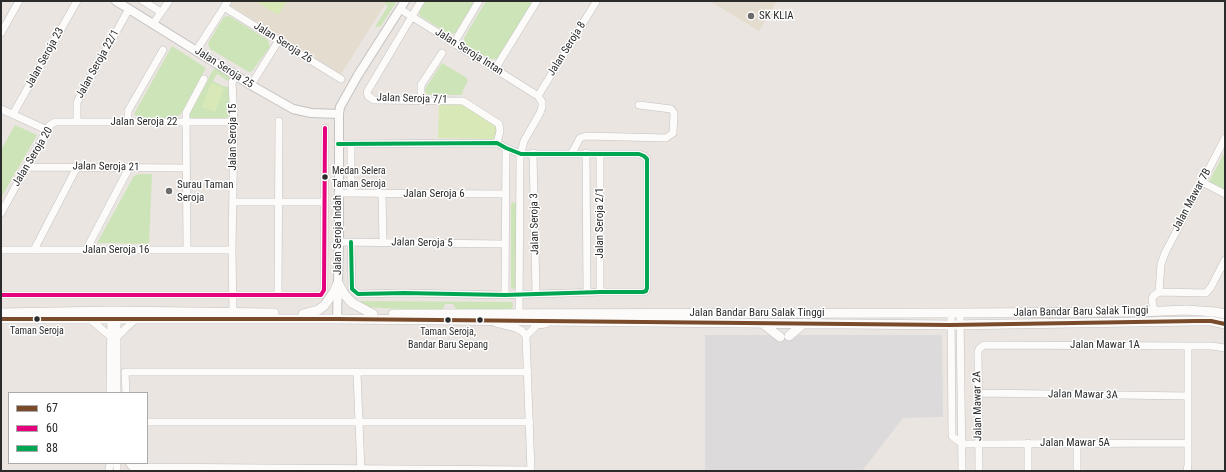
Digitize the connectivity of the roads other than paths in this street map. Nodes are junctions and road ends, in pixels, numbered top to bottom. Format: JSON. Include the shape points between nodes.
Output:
{"nodes":[{"id":1,"x":19,"y":1,"type":"edge"},
{"id":2,"x":77,"y":1,"type":"edge"},
{"id":3,"x":116,"y":1,"type":"edge"},
{"id":4,"x":143,"y":1,"type":"edge"},
{"id":5,"x":169,"y":1,"type":"edge"},
{"id":6,"x":405,"y":1,"type":"edge"},
{"id":7,"x":421,"y":1,"type":"edge"},
{"id":8,"x":479,"y":1,"type":"edge"},
{"id":9,"x":537,"y":1,"type":"edge"},
{"id":10,"x":596,"y":2,"type":"dead end"},
{"id":11,"x":226,"y":4,"type":"edge"},
{"id":12,"x":129,"y":9,"type":"junction"},
{"id":13,"x":400,"y":9,"type":"junction"},
{"id":14,"x":161,"y":12,"type":"junction"},
{"id":15,"x":412,"y":16,"type":"junction"},
{"id":16,"x":153,"y":24,"type":"junction"},
{"id":17,"x":1,"y":33,"type":"edge"},
{"id":18,"x":279,"y":40,"type":"junction"},
{"id":19,"x":454,"y":43,"type":"junction"},
{"id":20,"x":164,"y":50,"type":"dead end"},
{"id":21,"x":196,"y":51,"type":"junction"},
{"id":22,"x":442,"y":53,"type":"dead end"},
{"id":23,"x":495,"y":69,"type":"junction"},
{"id":24,"x":236,"y":76,"type":"junction"},
{"id":25,"x":204,"y":78,"type":"dead end"},
{"id":26,"x":342,"y":79,"type":"dead end"},
{"id":27,"x":251,"y":85,"type":"junction"},
{"id":28,"x":538,"y":96,"type":"junction"},
{"id":29,"x":421,"y":100,"type":"junction"},
{"id":30,"x":639,"y":105,"type":"dead end"},
{"id":31,"x":1,"y":109,"type":"edge"},
{"id":32,"x":13,"y":114,"type":"junction"},
{"id":33,"x":339,"y":114,"type":"junction"},
{"id":34,"x":279,"y":121,"type":"dead end"},
{"id":35,"x":55,"y":122,"type":"joint"},
{"id":36,"x":77,"y":122,"type":"junction"},
{"id":37,"x":128,"y":122,"type":"junction"},
{"id":38,"x":186,"y":122,"type":"junction"},
{"id":39,"x":234,"y":122,"type":"junction"},
{"id":40,"x":325,"y":128,"type":"dead end"},
{"id":41,"x":47,"y":130,"type":"junction"},
{"id":42,"x":1225,"y":138,"type":"edge"},
{"id":43,"x":497,"y":143,"type":"junction"},
{"id":44,"x":338,"y":144,"type":"junction"},
{"id":45,"x":351,"y":144,"type":"junction"},
{"id":46,"x":506,"y":148,"type":"junction"},
{"id":47,"x":1222,"y":152,"type":"edge"},
{"id":48,"x":533,"y":153,"type":"junction"},
{"id":49,"x":572,"y":153,"type":"junction"},
{"id":50,"x":586,"y":153,"type":"junction"},
{"id":51,"x":521,"y":154,"type":"junction"},
{"id":52,"x":600,"y":154,"type":"junction"},
{"id":53,"x":26,"y":167,"type":"junction"},
{"id":54,"x":78,"y":167,"type":"junction"},
{"id":55,"x":129,"y":168,"type":"junction"},
{"id":56,"x":186,"y":168,"type":"junction"},
{"id":57,"x":1202,"y":182,"type":"junction"},
{"id":58,"x":338,"y":193,"type":"junction"},
{"id":59,"x":351,"y":193,"type":"junction"},
{"id":60,"x":382,"y":194,"type":"junction"},
{"id":61,"x":506,"y":194,"type":"junction"},
{"id":62,"x":1225,"y":194,"type":"edge"},
{"id":63,"x":233,"y":202,"type":"junction"},
{"id":64,"x":279,"y":202,"type":"junction"},
{"id":65,"x":325,"y":202,"type":"junction"},
{"id":66,"x":1,"y":213,"type":"edge"},
{"id":67,"x":339,"y":242,"type":"junction"},
{"id":68,"x":351,"y":242,"type":"junction"},
{"id":69,"x":383,"y":242,"type":"junction"},
{"id":70,"x":505,"y":244,"type":"junction"},
{"id":71,"x":1,"y":250,"type":"edge"},
{"id":72,"x":34,"y":250,"type":"junction"},
{"id":73,"x":86,"y":250,"type":"junction"},
{"id":74,"x":187,"y":250,"type":"junction"},
{"id":75,"x":232,"y":250,"type":"junction"},
{"id":76,"x":1225,"y":260,"type":"edge"},
{"id":77,"x":338,"y":283,"type":"junction"},
{"id":78,"x":600,"y":292,"type":"junction"},
{"id":79,"x":1159,"y":292,"type":"junction"},
{"id":80,"x":587,"y":293,"type":"junction"},
{"id":81,"x":536,"y":294,"type":"junction"},
{"id":82,"x":1,"y":295,"type":"edge"},
{"id":83,"x":232,"y":295,"type":"junction"},
{"id":84,"x":278,"y":295,"type":"junction"},
{"id":85,"x":505,"y":295,"type":"junction"},
{"id":86,"x":519,"y":295,"type":"junction"},
{"id":87,"x":1154,"y":311,"type":"junction"},
{"id":88,"x":1,"y":312,"type":"edge"},
{"id":89,"x":233,"y":313,"type":"junction"},
{"id":90,"x":955,"y":313,"type":"junction"},
{"id":91,"x":303,"y":314,"type":"junction"},
{"id":92,"x":373,"y":314,"type":"junction"},
{"id":93,"x":1225,"y":314,"type":"edge"},
{"id":94,"x":114,"y":316,"type":"junction"},
{"id":95,"x":337,"y":317,"type":"junction"},
{"id":96,"x":519,"y":317,"type":"junction"},
{"id":97,"x":1,"y":319,"type":"edge"},
{"id":98,"x":91,"y":320,"type":"junction"},
{"id":99,"x":135,"y":320,"type":"junction"},
{"id":100,"x":486,"y":321,"type":"junction"},
{"id":101,"x":566,"y":321,"type":"junction"},
{"id":102,"x":762,"y":323,"type":"junction"},
{"id":103,"x":804,"y":323,"type":"junction"},
{"id":104,"x":1225,"y":324,"type":"edge"},
{"id":105,"x":950,"y":325,"type":"junction"},
{"id":106,"x":960,"y":325,"type":"junction"},
{"id":107,"x":526,"y":336,"type":"junction"},
{"id":108,"x":114,"y":337,"type":"junction"},
{"id":109,"x":984,"y":345,"type":"joint"},
{"id":110,"x":1188,"y":346,"type":"junction"},
{"id":111,"x":1225,"y":348,"type":"edge"},
{"id":112,"x":528,"y":372,"type":"junction"},
{"id":113,"x":357,"y":373,"type":"junction"},
{"id":114,"x":110,"y":392,"type":"edge"},
{"id":115,"x":117,"y":392,"type":"edge"},
{"id":116,"x":126,"y":392,"type":"edge"},
{"id":117,"x":978,"y":393,"type":"junction"},
{"id":118,"x":1188,"y":396,"type":"junction"},
{"id":119,"x":148,"y":422,"type":"edge"},
{"id":120,"x":359,"y":422,"type":"junction"},
{"id":121,"x":530,"y":422,"type":"junction"},
{"id":122,"x":1028,"y":443,"type":"junction"},
{"id":123,"x":1077,"y":443,"type":"junction"},
{"id":124,"x":1188,"y":443,"type":"junction"},
{"id":125,"x":962,"y":444,"type":"junction"},
{"id":126,"x":979,"y":444,"type":"junction"},
{"id":127,"x":130,"y":464,"type":"edge"},
{"id":128,"x":361,"y":470,"type":"edge"},
{"id":129,"x":531,"y":471,"type":"edge"},
{"id":130,"x":962,"y":471,"type":"edge"},
{"id":131,"x":979,"y":471,"type":"edge"},
{"id":132,"x":1028,"y":471,"type":"edge"},
{"id":133,"x":1077,"y":471,"type":"edge"},
{"id":134,"x":1187,"y":471,"type":"edge"}],
"edges":[{"from":1,"to":17,"type":"street"},
{"from":2,"to":32,"type":"street","name":"Jalan Seroja 23"},
{"from":3,"to":12,"type":"street","name":"Jalan Seroja 25"},
{"from":4,"to":14,"type":"street"},
{"from":5,"to":14,"type":"street"},
{"from":6,"to":13,"type":"street","name":"Jalan Seroja Indah"},
{"from":7,"to":15,"type":"street"},
{"from":8,"to":19,"type":"street"},
{"from":9,"to":23,"type":"street"},
{"from":10,"to":28,"type":"street","name":"Jalan Seroja 8"},
{"from":11,"to":18,"type":"street","name":"Jalan Seroja 26"},
{"from":11,"to":21,"type":"street"},
{"from":12,"to":16,"type":"street","name":"Jalan Seroja 25"},
{"from":12,"to":36,"type":"street","name":"Jalan Seroja 22/1","via":[[79,98]]},
{"from":13,"to":15,"type":"street","name":"Jalan Seroja Intan"},
{"from":13,"to":33,"type":"street","name":"Jalan Seroja Indah","via":[[353,83]]},
{"from":14,"to":16,"type":"street"},
{"from":15,"to":19,"type":"street","name":"Jalan Seroja Intan"},
{"from":15,"to":29,"type":"street","name":"Jalan Seroja 7/1","via":[[367,92],[374,100]]},
{"from":16,"to":21,"type":"street","name":"Jalan Seroja 25"},
{"from":18,"to":26,"type":"street","name":"Jalan Seroja 26"},
{"from":18,"to":27,"type":"street"},
{"from":19,"to":23,"type":"street","name":"Jalan Seroja Intan"},
{"from":20,"to":37,"type":"street","via":[[128,111]]},
{"from":21,"to":24,"type":"street","name":"Jalan Seroja 25"},
{"from":22,"to":29,"type":"street","via":[[421,86]]},
{"from":23,"to":28,"type":"street","name":"Jalan Seroja Intan"},
{"from":24,"to":27,"type":"street","name":"Jalan Seroja 25"},
{"from":24,"to":39,"type":"street","name":"Jalan Seroja 15","via":[[232,82]]},
{"from":25,"to":38,"type":"street","via":[[186,113]]},
{"from":27,"to":33,"type":"street","name":"Jalan Seroja 25","via":[[302,112]]},
{"from":28,"to":51,"type":"street","via":[[542,107],[524,141]]},
{"from":29,"to":43,"type":"street","name":"Jalan Seroja 7/1","via":[[463,101],[499,124]]},
{"from":30,"to":49,"type":"street","via":[[671,109],[674,113],[673,133],[666,138],[586,136],[580,138]]},
{"from":31,"to":32,"type":"street"},
{"from":32,"to":41,"type":"street"},
{"from":33,"to":44,"type":"street","name":"Jalan Seroja Indah"},
{"from":34,"to":64,"type":"street"},
{"from":35,"to":36,"type":"street","name":"Jalan Seroja 22"},
{"from":35,"to":41,"type":"street","name":"Jalan Seroja 20"},
{"from":36,"to":37,"type":"street","name":"Jalan Seroja 22"},
{"from":37,"to":38,"type":"street","name":"Jalan Seroja 22"},
{"from":38,"to":39,"type":"street","name":"Jalan Seroja 22"},
{"from":38,"to":56,"type":"street"},
{"from":39,"to":63,"type":"street","name":"Jalan Seroja 15"},
{"from":40,"to":65,"type":"street"},
{"from":41,"to":53,"type":"street","name":"Jalan Seroja 20"},
{"from":42,"to":47,"type":"street","name":"Jalan Mawar 7B"},
{"from":43,"to":45,"type":"street"},
{"from":43,"to":46,"type":"street"},
{"from":44,"to":45,"type":"street"},
{"from":44,"to":58,"type":"street","name":"Jalan Seroja Indah"},
{"from":45,"to":59,"type":"street"},
{"from":46,"to":51,"type":"street"},
{"from":46,"to":61,"type":"street"},
{"from":47,"to":57,"type":"street","name":"Jalan Mawar 7B"},
{"from":48,"to":49,"type":"street"},
{"from":48,"to":51,"type":"street"},
{"from":48,"to":81,"type":"street","name":"Jalan Seroja 3"},
{"from":49,"to":50,"type":"street"},
{"from":50,"to":52,"type":"street"},
{"from":50,"to":80,"type":"street"},
{"from":51,"to":86,"type":"street"},
{"from":52,"to":78,"type":"street","name":"Jalan Seroja 2/1"},
{"from":52,"to":78,"type":"street","via":[[639,154],[647,159],[647,288],[642,292]]},
{"from":53,"to":54,"type":"street","name":"Jalan Seroja 21"},
{"from":53,"to":66,"type":"street","name":"Jalan Seroja 20"},
{"from":54,"to":55,"type":"street","name":"Jalan Seroja 21"},
{"from":54,"to":72,"type":"street"},
{"from":55,"to":56,"type":"street","name":"Jalan Seroja 21"},
{"from":55,"to":73,"type":"street"},
{"from":56,"to":74,"type":"street"},
{"from":57,"to":62,"type":"street"},
{"from":57,"to":79,"type":"street","name":"Jalan Mawar 7B","via":[[1161,264]]},
{"from":58,"to":59,"type":"street","name":"Jalan Seroja 6"},
{"from":58,"to":67,"type":"street","name":"Jalan Seroja Indah"},
{"from":59,"to":60,"type":"street","name":"Jalan Seroja 6"},
{"from":60,"to":61,"type":"street","name":"Jalan Seroja 6"},
{"from":60,"to":69,"type":"street"},
{"from":61,"to":70,"type":"street"},
{"from":63,"to":64,"type":"street"},
{"from":63,"to":75,"type":"street","name":"Jalan Seroja 15"},
{"from":64,"to":65,"type":"street"},
{"from":64,"to":84,"type":"street"},
{"from":65,"to":84,"type":"street","via":[[324,290],[321,295]]},
{"from":67,"to":68,"type":"street","name":"Jalan Seroja 5"},
{"from":67,"to":77,"type":"street","name":"Jalan Seroja Indah"},
{"from":68,"to":69,"type":"street","name":"Jalan Seroja 5"},
{"from":68,"to":85,"type":"street","via":[[352,290],[358,294]]},
{"from":69,"to":70,"type":"street","name":"Jalan Seroja 5"},
{"from":70,"to":85,"type":"street"},
{"from":71,"to":72,"type":"street","name":"Jalan Seroja 16"},
{"from":72,"to":73,"type":"street","name":"Jalan Seroja 16"},
{"from":73,"to":74,"type":"street","name":"Jalan Seroja 16"},
{"from":74,"to":75,"type":"street","name":"Jalan Seroja 16"},
{"from":75,"to":83,"type":"street","name":"Jalan Seroja 15"},
{"from":76,"to":79,"type":"street","via":[[1206,293]]},
{"from":77,"to":91,"type":"main road","via":[[324,306]]},
{"from":77,"to":92,"type":"main road","via":[[352,303]]},
{"from":77,"to":95,"type":"street","name":"Jalan Seroja Indah"},
{"from":78,"to":80,"type":"street"},
{"from":79,"to":87,"type":"street","name":"Jalan Mawar 7B","via":[[1153,296]]},
{"from":80,"to":81,"type":"street"},
{"from":81,"to":86,"type":"street"},
{"from":82,"to":83,"type":"street"},
{"from":83,"to":84,"type":"street"},
{"from":83,"to":89,"type":"street","name":"Jalan Seroja 15"},
{"from":85,"to":86,"type":"street"},
{"from":86,"to":96,"type":"street"},
{"from":87,"to":90,"type":"main road","name":"Jalan Bandar Baru Salak Tinggi"},
{"from":87,"to":93,"type":"main road","name":"Jalan Bandar Baru Salak Tinggi"},
{"from":88,"to":94,"type":"main road","name":"Jalan Bandar Baru Salak Tinggi"},
{"from":89,"to":91,"type":"main road","name":"Jalan Bandar Baru Salak Tinggi"},
{"from":89,"to":94,"type":"main road","name":"Jalan Bandar Baru Salak Tinggi"},
{"from":90,"to":96,"type":"main road","name":"Jalan Bandar Baru Salak Tinggi"},
{"from":90,"to":105,"type":"street"},
{"from":90,"to":106,"type":"street"},
{"from":91,"to":95,"type":"main road","name":"Jalan Bandar Baru Salak Tinggi"},
{"from":92,"to":95,"type":"main road","name":"Jalan Bandar Baru Salak Tinggi"},
{"from":92,"to":96,"type":"main road","name":"Jalan Bandar Baru Salak Tinggi"},
{"from":94,"to":98,"type":"main road","name":"Jalan Bandar Baru Salak Tinggi"},
{"from":94,"to":99,"type":"main road","name":"Jalan Bandar Baru Salak Tinggi"},
{"from":94,"to":108,"type":"street"},
{"from":95,"to":99,"type":"main road","name":"Jalan Bandar Baru Salak Tinggi"},
{"from":95,"to":100,"type":"main road","name":"Jalan Bandar Baru Salak Tinggi"},
{"from":96,"to":100,"type":"main road","name":"Jalan Bandar Baru Salak Tinggi"},
{"from":96,"to":101,"type":"main road","name":"Jalan Bandar Baru Salak Tinggi"},
{"from":97,"to":98,"type":"main road","name":"Jalan Bandar Baru Salak Tinggi"},
{"from":98,"to":108,"type":"street"},
{"from":99,"to":108,"type":"street"},
{"from":100,"to":107,"type":"street","via":[[516,328]]},
{"from":101,"to":102,"type":"main road","name":"Jalan Bandar Baru Salak Tinggi"},
{"from":101,"to":107,"type":"street","via":[[537,325]]},
{"from":102,"to":103,"type":"main road","name":"Jalan Bandar Baru Salak Tinggi"},
{"from":102,"to":103,"type":"main road","via":[[785,336]]},
{"from":103,"to":105,"type":"main road","name":"Jalan Bandar Baru Salak Tinggi"},
{"from":104,"to":106,"type":"main road","name":"Jalan Bandar Baru Salak Tinggi","via":[[1196,321]]},
{"from":105,"to":106,"type":"main road","name":"Jalan Bandar Baru Salak Tinggi"},
{"from":105,"to":125,"type":"street","via":[[952,436]]},
{"from":106,"to":125,"type":"street"},
{"from":107,"to":112,"type":"street"},
{"from":108,"to":114,"type":"street"},
{"from":108,"to":115,"type":"street"},
{"from":109,"to":110,"type":"street","name":"Jalan Mawar 1A"},
{"from":109,"to":117,"type":"street","name":"Jalan Mawar 2A","via":[[978,352]]},
{"from":110,"to":111,"type":"street","name":"Jalan Mawar 1A"},
{"from":110,"to":118,"type":"street"},
{"from":112,"to":113,"type":"street"},
{"from":112,"to":121,"type":"street"},
{"from":113,"to":116,"type":"street","via":[[124,372]]},
{"from":113,"to":120,"type":"street"},
{"from":117,"to":118,"type":"street","name":"Jalan Mawar 3A"},
{"from":117,"to":126,"type":"street","name":"Jalan Mawar 2A"},
{"from":118,"to":124,"type":"street"},
{"from":119,"to":120,"type":"street"},
{"from":120,"to":121,"type":"street"},
{"from":120,"to":128,"type":"street"},
{"from":121,"to":129,"type":"street"},
{"from":122,"to":123,"type":"street","name":"Jalan Mawar 5A"},
{"from":122,"to":126,"type":"street","name":"Jalan Mawar 5A"},
{"from":122,"to":132,"type":"street"},
{"from":123,"to":124,"type":"street","name":"Jalan Mawar 5A"},
{"from":123,"to":133,"type":"street"},
{"from":124,"to":134,"type":"street"},
{"from":125,"to":126,"type":"street","name":"Jalan Mawar 5A"},
{"from":125,"to":130,"type":"street"},
{"from":126,"to":131,"type":"street","name":"Jalan Mawar 2A"},
{"from":127,"to":128,"type":"street","via":[[132,467]]},
{"from":128,"to":129,"type":"street"}]}
